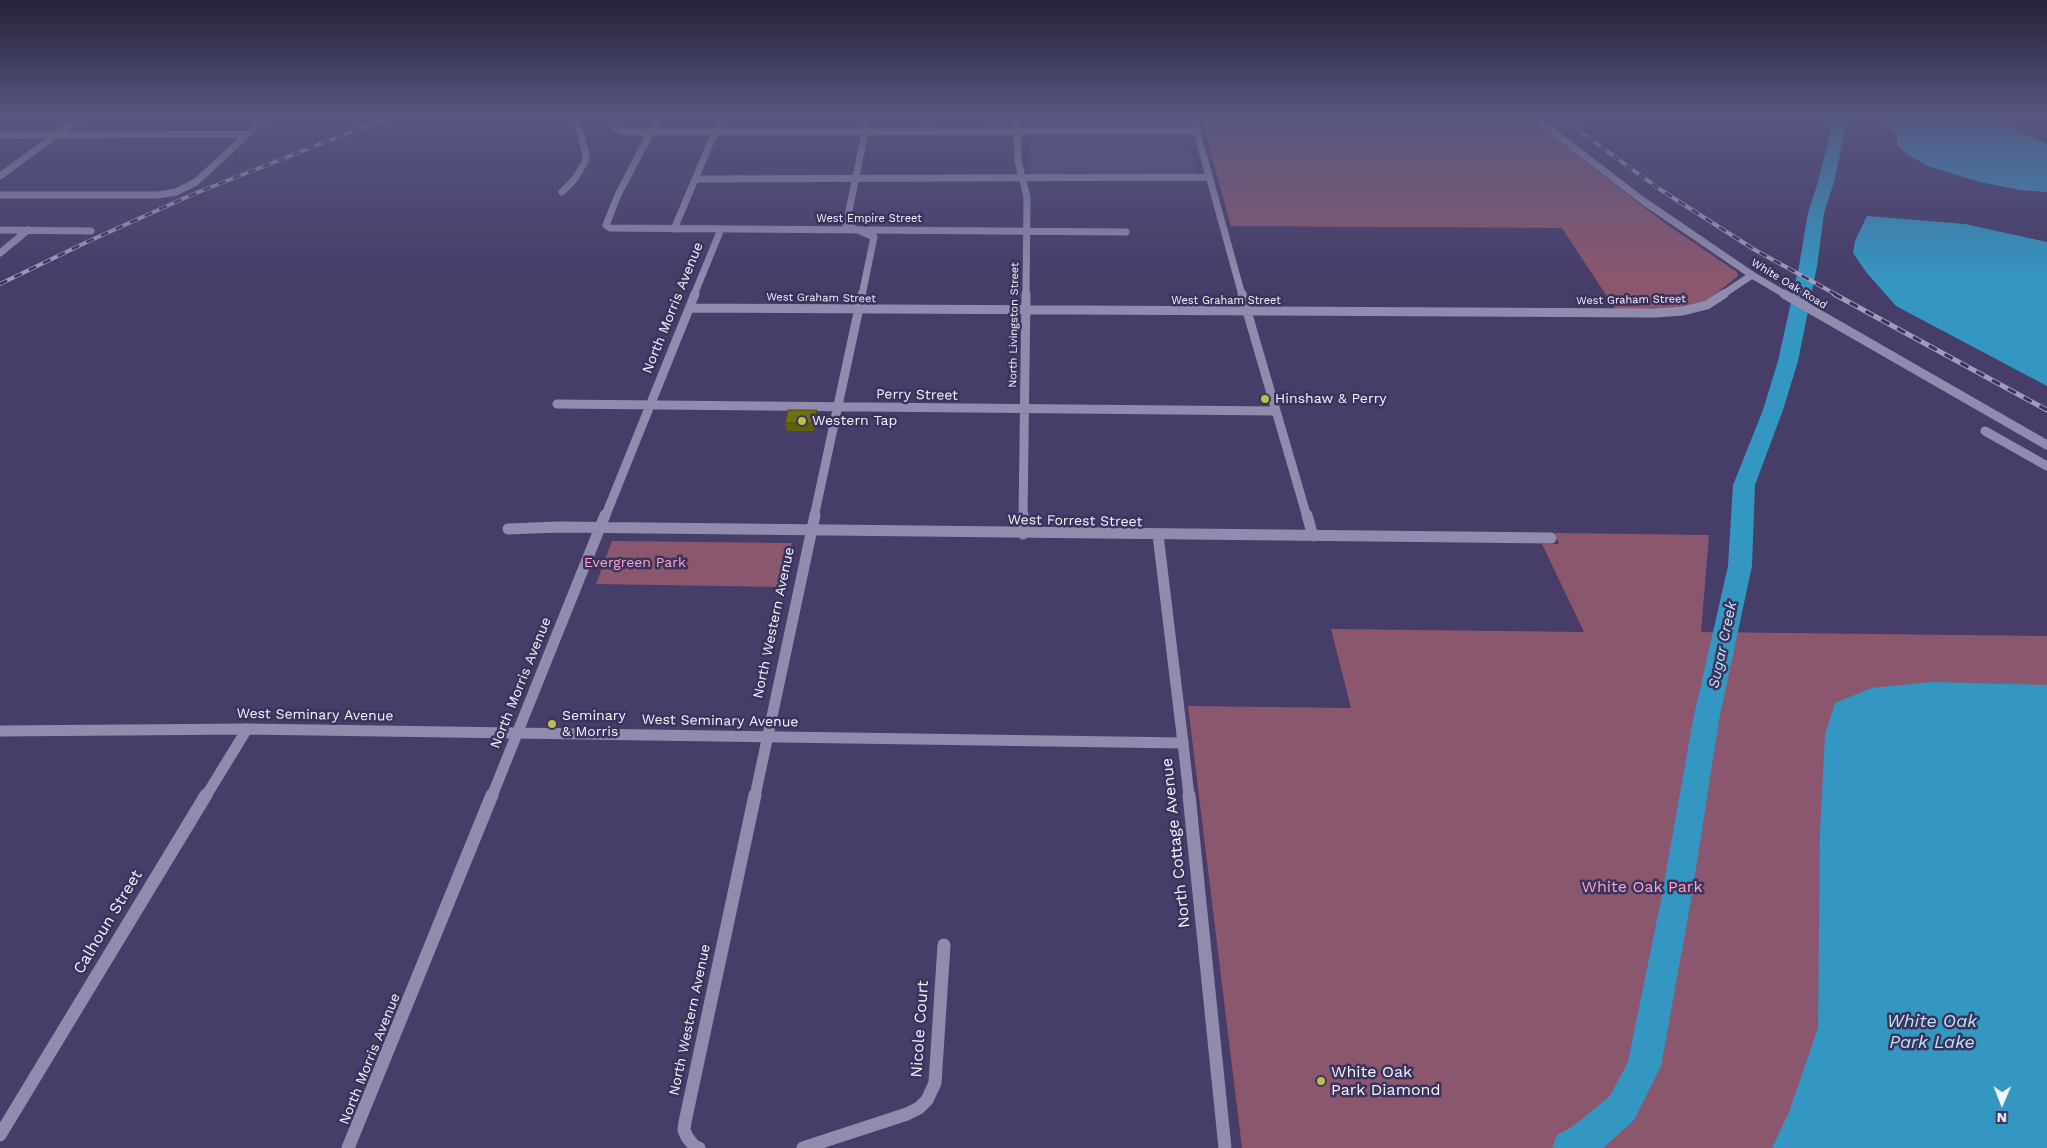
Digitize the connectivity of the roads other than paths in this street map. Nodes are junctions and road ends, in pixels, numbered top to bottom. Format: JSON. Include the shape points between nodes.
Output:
{"nodes":[{"id":1,"x":207,"y":172,"type":"edge"},
{"id":2,"x":580,"y":172,"type":"edge"},
{"id":3,"x":631,"y":172,"type":"edge"},
{"id":4,"x":698,"y":172,"type":"edge"},
{"id":5,"x":857,"y":172,"type":"edge"},
{"id":6,"x":1021,"y":172,"type":"edge"},
{"id":7,"x":1207,"y":172,"type":"edge"},
{"id":8,"x":1605,"y":172,"type":"edge"},
{"id":9,"x":1022,"y":177,"type":"junction"},
{"id":10,"x":1209,"y":177,"type":"junction"},
{"id":11,"x":856,"y":178,"type":"junction"},
{"id":12,"x":695,"y":179,"type":"junction"},
{"id":13,"x":562,"y":192,"type":"dead end"},
{"id":14,"x":0,"y":195,"type":"edge"},
{"id":15,"x":674,"y":229,"type":"junction"},
{"id":16,"x":0,"y":230,"type":"edge"},
{"id":17,"x":28,"y":230,"type":"junction"},
{"id":18,"x":721,"y":230,"type":"junction"},
{"id":19,"x":859,"y":230,"type":"junction"},
{"id":20,"x":91,"y":231,"type":"dead end"},
{"id":21,"x":1027,"y":232,"type":"junction"},
{"id":22,"x":1126,"y":232,"type":"dead end"},
{"id":23,"x":0,"y":253,"type":"edge"},
{"id":24,"x":1752,"y":275,"type":"junction"},
{"id":25,"x":690,"y":308,"type":"junction"},
{"id":26,"x":858,"y":309,"type":"junction"},
{"id":27,"x":1026,"y":311,"type":"junction"},
{"id":28,"x":1246,"y":312,"type":"junction"},
{"id":29,"x":557,"y":404,"type":"dead end"},
{"id":30,"x":649,"y":405,"type":"junction"},
{"id":31,"x":837,"y":408,"type":"junction"},
{"id":32,"x":1024,"y":410,"type":"junction"},
{"id":33,"x":1276,"y":411,"type":"junction"},
{"id":34,"x":1985,"y":430,"type":"dead end"},
{"id":35,"x":2047,"y":446,"type":"edge"},
{"id":36,"x":2047,"y":466,"type":"edge"},
{"id":37,"x":600,"y":528,"type":"junction"},
{"id":38,"x":508,"y":529,"type":"dead end"},
{"id":39,"x":810,"y":531,"type":"junction"},
{"id":40,"x":1023,"y":534,"type":"junction"},
{"id":41,"x":1158,"y":536,"type":"junction"},
{"id":42,"x":1313,"y":536,"type":"junction"},
{"id":43,"x":1551,"y":538,"type":"dead end"},
{"id":44,"x":248,"y":729,"type":"junction"},
{"id":45,"x":0,"y":731,"type":"edge"},
{"id":46,"x":517,"y":732,"type":"junction"},
{"id":47,"x":766,"y":737,"type":"junction"},
{"id":48,"x":1183,"y":743,"type":"junction"},
{"id":49,"x":944,"y":945,"type":"dead end"},
{"id":50,"x":0,"y":1135,"type":"edge"},
{"id":51,"x":348,"y":1148,"type":"edge"},
{"id":52,"x":699,"y":1148,"type":"edge"},
{"id":53,"x":803,"y":1148,"type":"edge"},
{"id":54,"x":1224,"y":1148,"type":"edge"}],
"edges":[{"from":1,"to":14,"type":"street","via":[[196,182],[176,192],[158,195]]},
{"from":2,"to":13,"type":"street"},
{"from":3,"to":15,"type":"street","name":"West Empire Street","via":[[607,226]]},
{"from":4,"to":12,"type":"street"},
{"from":5,"to":11,"type":"street","name":"North Western Avenue"},
{"from":6,"to":9,"type":"street","name":"North Livingston Street"},
{"from":7,"to":10,"type":"street"},
{"from":8,"to":24,"type":"street","name":"White Oak Road"},
{"from":9,"to":10,"type":"street"},
{"from":9,"to":11,"type":"street"},
{"from":9,"to":21,"type":"street","name":"North Livingston Street","via":[[1027,197]]},
{"from":10,"to":28,"type":"street"},
{"from":11,"to":12,"type":"street"},
{"from":11,"to":19,"type":"street","name":"North Western Avenue","via":[[846,225]]},
{"from":12,"to":15,"type":"street"},
{"from":15,"to":18,"type":"street","name":"West Empire Street"},
{"from":16,"to":17,"type":"street"},
{"from":17,"to":20,"type":"street"},
{"from":17,"to":23,"type":"street"},
{"from":18,"to":19,"type":"street","name":"West Empire Street"},
{"from":18,"to":25,"type":"street","name":"North Morris Avenue"},
{"from":19,"to":21,"type":"street","name":"West Empire Street"},
{"from":19,"to":26,"type":"street","name":"North Western Avenue","via":[[874,238]]},
{"from":21,"to":22,"type":"street","name":"West Empire Street"},
{"from":21,"to":27,"type":"street","name":"North Livingston Street"},
{"from":24,"to":28,"type":"street","name":"West Graham Street","via":[[1717,300],[1678,312]]},
{"from":24,"to":35,"type":"street","name":"White Oak Road"},
{"from":25,"to":26,"type":"street","name":"West Graham Street"},
{"from":25,"to":30,"type":"street","name":"North Morris Avenue"},
{"from":26,"to":27,"type":"street","name":"West Graham Street"},
{"from":26,"to":31,"type":"street","name":"North Western Avenue"},
{"from":27,"to":28,"type":"street","name":"West Graham Street"},
{"from":27,"to":32,"type":"street","name":"North Livingston Street"},
{"from":28,"to":33,"type":"street"},
{"from":29,"to":30,"type":"street","name":"Perry Street"},
{"from":30,"to":31,"type":"street","name":"Perry Street"},
{"from":30,"to":37,"type":"street","name":"North Morris Avenue"},
{"from":31,"to":32,"type":"street","name":"Perry Street"},
{"from":31,"to":39,"type":"street","name":"North Western Avenue"},
{"from":32,"to":33,"type":"street","name":"Perry Street"},
{"from":32,"to":40,"type":"street","name":"North Livingston Street"},
{"from":33,"to":42,"type":"street"},
{"from":34,"to":36,"type":"street"},
{"from":37,"to":38,"type":"street","name":"West Forrest Street"},
{"from":37,"to":39,"type":"street","name":"West Forrest Street"},
{"from":37,"to":46,"type":"street","name":"North Morris Avenue"},
{"from":39,"to":40,"type":"street","name":"West Forrest Street"},
{"from":39,"to":47,"type":"street","name":"North Western Avenue"},
{"from":40,"to":41,"type":"street","name":"West Forrest Street"},
{"from":41,"to":42,"type":"street","name":"West Forrest Street"},
{"from":41,"to":48,"type":"street","name":"North Cottage Avenue"},
{"from":42,"to":43,"type":"street","name":"West Forrest Street"},
{"from":44,"to":45,"type":"street","name":"West Seminary Avenue"},
{"from":44,"to":46,"type":"street","name":"West Seminary Avenue"},
{"from":44,"to":50,"type":"street","name":"Calhoun Street"},
{"from":46,"to":47,"type":"street","name":"West Seminary Avenue"},
{"from":46,"to":51,"type":"street","name":"North Morris Avenue"},
{"from":47,"to":48,"type":"street","name":"West Seminary Avenue"},
{"from":47,"to":52,"type":"street","name":"North Western Avenue","via":[[685,1122],[687,1137]]},
{"from":48,"to":54,"type":"street","name":"North Cottage Avenue","via":[[1198,866]]},
{"from":49,"to":53,"type":"street","name":"Nicole Court","via":[[935,1083],[927,1100],[920,1108],[907,1114]]}]}
